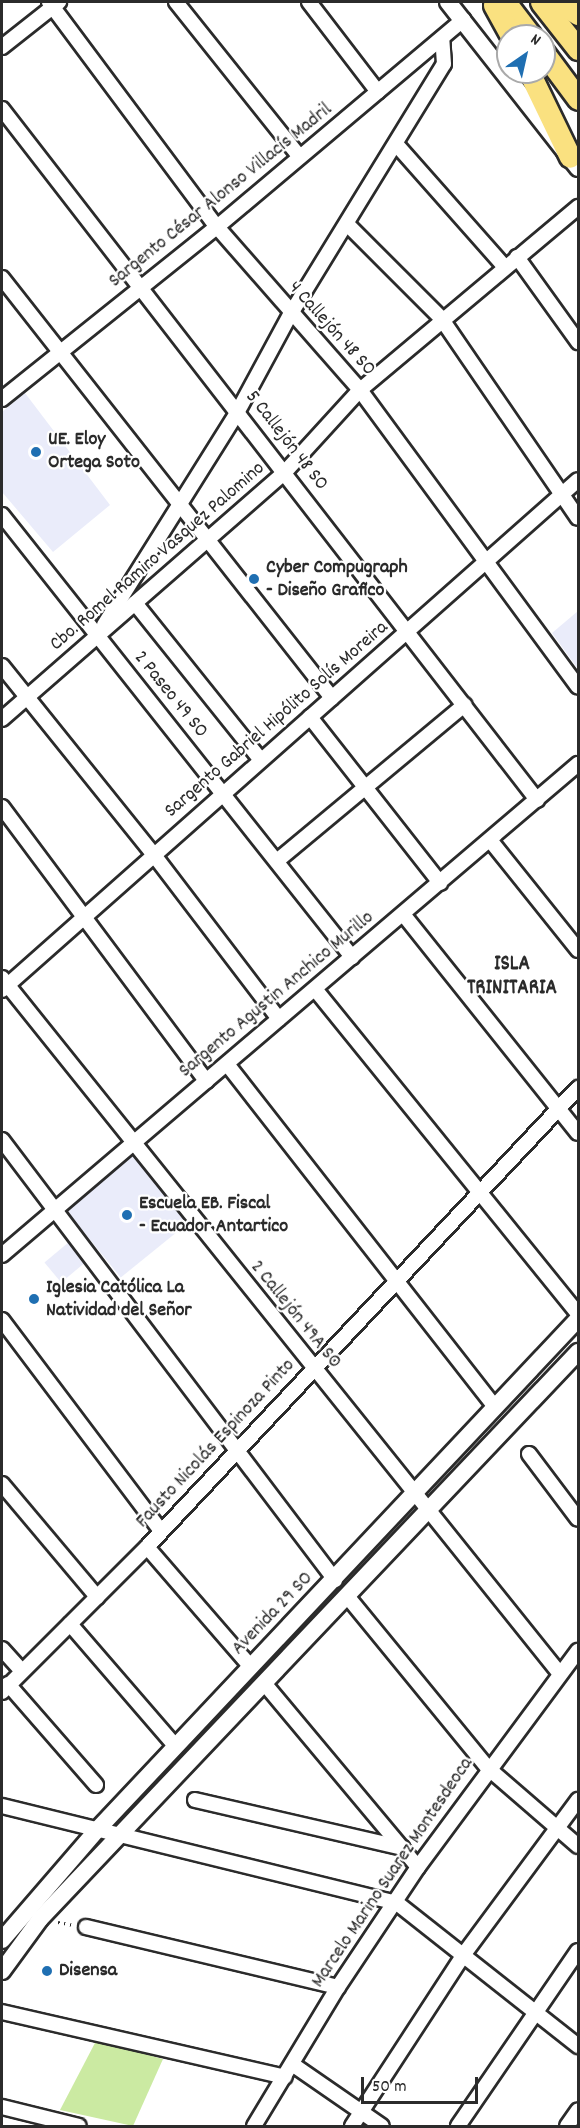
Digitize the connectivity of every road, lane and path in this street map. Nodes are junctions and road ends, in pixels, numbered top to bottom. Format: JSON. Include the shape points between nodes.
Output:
{"nodes":[{"id":1,"x":176,"y":2,"type":"edge"},
{"id":2,"x":309,"y":2,"type":"edge"},
{"id":3,"x":448,"y":2,"type":"edge"},
{"id":4,"x":493,"y":2,"type":"edge"},
{"id":5,"x":505,"y":2,"type":"edge"},
{"id":6,"x":542,"y":2,"type":"edge"},
{"id":7,"x":560,"y":2,"type":"edge"},
{"id":8,"x":53,"y":3,"type":"edge"},
{"id":9,"x":579,"y":14,"type":"edge"},
{"id":10,"x":463,"y":20,"type":"junction"},
{"id":11,"x":505,"y":24,"type":"edge"},
{"id":12,"x":522,"y":24,"type":"edge"},
{"id":13,"x":442,"y":38,"type":"junction"},
{"id":14,"x":2,"y":46,"type":"edge"},
{"id":15,"x":579,"y":49,"type":"edge"},
{"id":16,"x":556,"y":69,"type":"edge"},
{"id":17,"x":535,"y":84,"type":"edge"},
{"id":18,"x":378,"y":92,"type":"junction"},
{"id":19,"x":579,"y":99,"type":"edge"},
{"id":20,"x":2,"y":109,"type":"edge"},
{"id":21,"x":396,"y":144,"type":"junction"},
{"id":22,"x":299,"y":156,"type":"junction"},
{"id":23,"x":574,"y":163,"type":"edge"},
{"id":24,"x":579,"y":207,"type":"edge"},
{"id":25,"x":347,"y":224,"type":"junction"},
{"id":26,"x":217,"y":227,"type":"junction"},
{"id":27,"x":517,"y":257,"type":"junction"},
{"id":28,"x":504,"y":266,"type":"junction"},
{"id":29,"x":2,"y":278,"type":"edge"},
{"id":30,"x":139,"y":289,"type":"junction"},
{"id":31,"x":290,"y":315,"type":"junction"},
{"id":32,"x":441,"y":318,"type":"junction"},
{"id":33,"x":579,"y":342,"type":"edge"},
{"id":34,"x":58,"y":353,"type":"junction"},
{"id":35,"x":360,"y":390,"type":"junction"},
{"id":36,"x":2,"y":399,"type":"edge"},
{"id":37,"x":238,"y":411,"type":"junction"},
{"id":38,"x":285,"y":472,"type":"junction"},
{"id":39,"x":579,"y":480,"type":"edge"},
{"id":40,"x":562,"y":495,"type":"junction"},
{"id":41,"x":178,"y":502,"type":"junction"},
{"id":42,"x":2,"y":515,"type":"edge"},
{"id":43,"x":579,"y":518,"type":"edge"},
{"id":44,"x":207,"y":540,"type":"junction"},
{"id":45,"x":488,"y":560,"type":"junction"},
{"id":46,"x":135,"y":603,"type":"junction"},
{"id":47,"x":408,"y":630,"type":"junction"},
{"id":48,"x":96,"y":637,"type":"junction"},
{"id":49,"x":2,"y":666,"type":"edge"},
{"id":50,"x":579,"y":687,"type":"edge"},
{"id":51,"x":27,"y":698,"type":"junction"},
{"id":52,"x":332,"y":698,"type":"junction"},
{"id":53,"x":464,"y":705,"type":"junction"},
{"id":54,"x":310,"y":717,"type":"junction"},
{"id":55,"x":2,"y":719,"type":"edge"},
{"id":56,"x":261,"y":760,"type":"junction"},
{"id":57,"x":579,"y":764,"type":"edge"},
{"id":58,"x":364,"y":788,"type":"junction"},
{"id":59,"x":225,"y":793,"type":"junction"},
{"id":60,"x":537,"y":800,"type":"junction"},
{"id":61,"x":2,"y":807,"type":"edge"},
{"id":62,"x":490,"y":840,"type":"junction"},
{"id":63,"x":154,"y":855,"type":"junction"},
{"id":64,"x":277,"y":861,"type":"junction"},
{"id":65,"x":440,"y":883,"type":"junction"},
{"id":66,"x":403,"y":914,"type":"junction"},
{"id":67,"x":85,"y":916,"type":"junction"},
{"id":68,"x":579,"y":950,"type":"edge"},
{"id":69,"x":352,"y":957,"type":"junction"},
{"id":70,"x":3,"y":984,"type":"edge"},
{"id":71,"x":315,"y":989,"type":"junction"},
{"id":72,"x":279,"y":1019,"type":"junction"},
{"id":73,"x":226,"y":1064,"type":"junction"},
{"id":74,"x":206,"y":1081,"type":"junction"},
{"id":75,"x":579,"y":1088,"type":"edge"},
{"id":76,"x":559,"y":1109,"type":"junction"},
{"id":77,"x":579,"y":1133,"type":"edge"},
{"id":78,"x":2,"y":1140,"type":"edge"},
{"id":79,"x":132,"y":1144,"type":"junction"},
{"id":80,"x":482,"y":1191,"type":"junction"},
{"id":81,"x":54,"y":1210,"type":"junction"},
{"id":82,"x":2,"y":1255,"type":"edge"},
{"id":83,"x":397,"y":1281,"type":"junction"},
{"id":84,"x":579,"y":1314,"type":"edge"},
{"id":85,"x":579,"y":1319,"type":"edge"},
{"id":86,"x":2,"y":1320,"type":"edge"},
{"id":87,"x":579,"y":1352,"type":"edge"},
{"id":88,"x":314,"y":1369,"type":"junction"},
{"id":89,"x":494,"y":1406,"type":"junction"},
{"id":90,"x":237,"y":1450,"type":"junction"},
{"id":91,"x":530,"y":1454,"type":"dead end"},
{"id":92,"x":2,"y":1484,"type":"edge"},
{"id":93,"x":414,"y":1494,"type":"junction"},
{"id":94,"x":427,"y":1511,"type":"junction"},
{"id":95,"x":579,"y":1519,"type":"edge"},
{"id":96,"x":161,"y":1531,"type":"junction"},
{"id":97,"x":147,"y":1546,"type":"junction"},
{"id":98,"x":335,"y":1580,"type":"junction"},
{"id":99,"x":347,"y":1596,"type":"junction"},
{"id":100,"x":97,"y":1597,"type":"junction"},
{"id":101,"x":70,"y":1624,"type":"junction"},
{"id":102,"x":2,"y":1649,"type":"edge"},
{"id":103,"x":579,"y":1650,"type":"edge"},
{"id":104,"x":251,"y":1667,"type":"junction"},
{"id":105,"x":22,"y":1671,"type":"junction"},
{"id":106,"x":560,"y":1674,"type":"junction"},
{"id":107,"x":264,"y":1683,"type":"junction"},
{"id":108,"x":5,"y":1688,"type":"edge"},
{"id":109,"x":177,"y":1747,"type":"junction"},
{"id":110,"x":488,"y":1768,"type":"junction"},
{"id":111,"x":96,"y":1785,"type":"dead end"},
{"id":112,"x":195,"y":1800,"type":"dead end"},
{"id":113,"x":579,"y":1800,"type":"edge"},
{"id":114,"x":2,"y":1806,"type":"edge"},
{"id":115,"x":97,"y":1830,"type":"junction"},
{"id":116,"x":557,"y":1830,"type":"junction"},
{"id":117,"x":121,"y":1833,"type":"junction"},
{"id":118,"x":579,"y":1846,"type":"edge"},
{"id":119,"x":403,"y":1848,"type":"junction"},
{"id":120,"x":418,"y":1867,"type":"junction"},
{"id":121,"x":397,"y":1903,"type":"junction"},
{"id":122,"x":86,"y":1927,"type":"dead end"},
{"id":123,"x":2,"y":1940,"type":"edge"},
{"id":124,"x":579,"y":1951,"type":"edge"},
{"id":125,"x":464,"y":1954,"type":"junction"},
{"id":126,"x":2,"y":1971,"type":"edge"},
{"id":127,"x":338,"y":1987,"type":"junction"},
{"id":128,"x":2,"y":2012,"type":"edge"},
{"id":129,"x":535,"y":2012,"type":"junction"},
{"id":130,"x":579,"y":2046,"type":"edge"},
{"id":131,"x":292,"y":2064,"type":"junction"},
{"id":132,"x":285,"y":2077,"type":"junction"},
{"id":133,"x":2,"y":2107,"type":"edge"},
{"id":134,"x":579,"y":2110,"type":"edge"},
{"id":135,"x":362,"y":2112,"type":"junction"},
{"id":136,"x":79,"y":2127,"type":"edge"},
{"id":137,"x":254,"y":2127,"type":"edge"},
{"id":138,"x":352,"y":2127,"type":"edge"},
{"id":139,"x":381,"y":2127,"type":"edge"},
{"id":140,"x":458,"y":2127,"type":"edge"},
{"id":141,"x":567,"y":2127,"type":"edge"}],
"edges":[{"from":1,"to":22,"type":"street"},
{"from":2,"to":18,"type":"street"},
{"from":3,"to":10,"type":"street"},
{"from":4,"to":11,"type":"highway"},
{"from":5,"to":12,"type":"highway"},
{"from":6,"to":15,"type":"highway"},
{"from":7,"to":9,"type":"highway"},
{"from":8,"to":14,"type":"street"},
{"from":8,"to":26,"type":"street","name":"4 Callejón 48 SO"},
{"from":10,"to":13,"type":"street","name":"Sargento César Alonso Villacís Madril"},
{"from":10,"to":23,"type":"street"},
{"from":13,"to":18,"type":"street","name":"Sargento César Alonso Villacís Madril"},
{"from":13,"to":21,"type":"street","via":[[444,64]]},
{"from":16,"to":19,"type":"highway"},
{"from":17,"to":23,"type":"highway"},
{"from":18,"to":22,"type":"street","name":"Sargento César Alonso Villacís Madril"},
{"from":20,"to":30,"type":"street","name":"5 Callejón 48 SO"},
{"from":21,"to":25,"type":"street"},
{"from":21,"to":28,"type":"street"},
{"from":22,"to":26,"type":"street","name":"Sargento César Alonso Villacís Madril"},
{"from":24,"to":27,"type":"street","name":"Cbo. Romel Ramiro Vasquez Palomino"},
{"from":25,"to":31,"type":"street"},
{"from":25,"to":32,"type":"street"},
{"from":26,"to":30,"type":"street","name":"Sargento César Alonso Villacís Madril"},
{"from":26,"to":31,"type":"street","name":"4 Callejón 48 SO"},
{"from":27,"to":28,"type":"street","name":"Cbo. Romel Ramiro Vasquez Palomino"},
{"from":27,"to":33,"type":"street"},
{"from":28,"to":32,"type":"street","name":"Cbo. Romel Ramiro Vasquez Palomino"},
{"from":29,"to":34,"type":"street"},
{"from":30,"to":34,"type":"street","name":"Sargento César Alonso Villacís Madril"},
{"from":30,"to":37,"type":"street","name":"5 Callejón 48 SO"},
{"from":31,"to":35,"type":"street","name":"4 Callejón 48 SO"},
{"from":31,"to":37,"type":"street"},
{"from":32,"to":35,"type":"street","name":"Cbo. Romel Ramiro Vasquez Palomino"},
{"from":32,"to":40,"type":"street"},
{"from":34,"to":36,"type":"street","name":"Sargento César Alonso Villacís Madril"},
{"from":34,"to":41,"type":"street"},
{"from":35,"to":38,"type":"street","name":"Cbo. Romel Ramiro Vasquez Palomino"},
{"from":35,"to":45,"type":"street","name":"4 Callejón 48 SO"},
{"from":37,"to":38,"type":"street","name":"5 Callejón 48 SO"},
{"from":37,"to":41,"type":"street"},
{"from":38,"to":44,"type":"street","name":"Cbo. Romel Ramiro Vasquez Palomino"},
{"from":38,"to":47,"type":"street","name":"5 Callejón 48 SO"},
{"from":39,"to":40,"type":"street","name":"Sargento Gabriel Hipólito Solís Moreira"},
{"from":40,"to":43,"type":"street"},
{"from":40,"to":45,"type":"street","name":"Sargento Gabriel Hipólito Solís Moreira"},
{"from":41,"to":44,"type":"street"},
{"from":41,"to":48,"type":"street"},
{"from":42,"to":48,"type":"street","name":"2 Paseo 49 SO"},
{"from":44,"to":46,"type":"street","name":"Cbo. Romel Ramiro Vasquez Palomino"},
{"from":44,"to":52,"type":"street"},
{"from":45,"to":47,"type":"street","name":"Sargento Gabriel Hipólito Solís Moreira"},
{"from":45,"to":50,"type":"street","name":"4 Callejón 48 SO"},
{"from":46,"to":48,"type":"street","name":"Cbo. Romel Ramiro Vasquez Palomino"},
{"from":46,"to":56,"type":"street"},
{"from":47,"to":52,"type":"street","name":"Sargento Gabriel Hipólito Solís Moreira"},
{"from":47,"to":53,"type":"street","name":"5 Callejón 48 SO"},
{"from":48,"to":51,"type":"street","name":"Cbo. Romel Ramiro Vasquez Palomino"},
{"from":48,"to":59,"type":"street","name":"2 Paseo 49 SO"},
{"from":49,"to":51,"type":"street"},
{"from":51,"to":55,"type":"street","name":"Cbo. Romel Ramiro Vasquez Palomino"},
{"from":51,"to":63,"type":"street"},
{"from":52,"to":54,"type":"street","name":"Sargento Gabriel Hipólito Solís Moreira"},
{"from":53,"to":58,"type":"street"},
{"from":53,"to":60,"type":"street","name":"5 Callejón 48 SO"},
{"from":54,"to":56,"type":"street","name":"Sargento Gabriel Hipólito Solís Moreira"},
{"from":54,"to":58,"type":"street"},
{"from":56,"to":59,"type":"street","name":"Sargento Gabriel Hipólito Solís Moreira"},
{"from":57,"to":60,"type":"street","name":"Sargento Agustin Anchico Murillo"},
{"from":58,"to":64,"type":"street"},
{"from":58,"to":65,"type":"street"},
{"from":59,"to":63,"type":"street","name":"Sargento Gabriel Hipólito Solís Moreira"},
{"from":59,"to":64,"type":"street","name":"2 Paseo 49 SO"},
{"from":60,"to":62,"type":"street","name":"Sargento Agustin Anchico Murillo"},
{"from":61,"to":67,"type":"street"},
{"from":62,"to":65,"type":"street","name":"Sargento Agustin Anchico Murillo"},
{"from":62,"to":68,"type":"street"},
{"from":63,"to":67,"type":"street","name":"Sargento Gabriel Hipólito Solís Moreira"},
{"from":63,"to":72,"type":"street"},
{"from":64,"to":69,"type":"street","name":"2 Paseo 49 SO"},
{"from":65,"to":66,"type":"street","name":"Sargento Agustin Anchico Murillo"},
{"from":66,"to":69,"type":"street","name":"Sargento Agustin Anchico Murillo"},
{"from":66,"to":76,"type":"street"},
{"from":67,"to":70,"type":"street","name":"Sargento Gabriel Hipólito Solís Moreira"},
{"from":67,"to":74,"type":"street"},
{"from":69,"to":71,"type":"street","name":"Sargento Agustin Anchico Murillo"},
{"from":70,"to":79,"type":"street","name":"2 Callejón 49A SO"},
{"from":71,"to":72,"type":"street","name":"Sargento Agustin Anchico Murillo"},
{"from":71,"to":80,"type":"street"},
{"from":72,"to":73,"type":"street","name":"Sargento Agustin Anchico Murillo"},
{"from":73,"to":74,"type":"street","name":"Sargento Agustin Anchico Murillo"},
{"from":73,"to":83,"type":"street"},
{"from":74,"to":79,"type":"street","name":"Sargento Agustin Anchico Murillo"},
{"from":75,"to":76,"type":"street","name":"Fausto Nicolás Espinoza Pinto"},
{"from":76,"to":77,"type":"street"},
{"from":76,"to":80,"type":"street","name":"Fausto Nicolás Espinoza Pinto"},
{"from":78,"to":81,"type":"street"},
{"from":79,"to":81,"type":"street","name":"Sargento Agustin Anchico Murillo"},
{"from":79,"to":88,"type":"street","name":"2 Callejón 49A SO"},
{"from":80,"to":83,"type":"street","name":"Fausto Nicolás Espinoza Pinto"},
{"from":80,"to":84,"type":"street"},
{"from":81,"to":82,"type":"street","name":"Sargento Agustin Anchico Murillo"},
{"from":81,"to":90,"type":"street"},
{"from":83,"to":88,"type":"street","name":"Fausto Nicolás Espinoza Pinto"},
{"from":83,"to":89,"type":"street"},
{"from":85,"to":89,"type":"street","name":"Avenida 29 SO"},
{"from":86,"to":96,"type":"street"},
{"from":87,"to":94,"type":"street","name":"Avenida 29 SO"},
{"from":88,"to":90,"type":"street","name":"Fausto Nicolás Espinoza Pinto"},
{"from":88,"to":93,"type":"street","name":"2 Callejón 49A SO"},
{"from":89,"to":93,"type":"street","name":"Avenida 29 SO"},
{"from":90,"to":96,"type":"street","name":"Fausto Nicolás Espinoza Pinto"},
{"from":90,"to":98,"type":"street"},
{"from":91,"to":95,"type":"street"},
{"from":92,"to":100,"type":"street"},
{"from":93,"to":94,"type":"street","name":"2 Callejón 49A SO"},
{"from":93,"to":98,"type":"street","name":"Avenida 29 SO"},
{"from":94,"to":99,"type":"street","name":"Avenida 29 SO"},
{"from":94,"to":106,"type":"street","name":"2 Callejón 49A SO"},
{"from":96,"to":97,"type":"street","name":"Fausto Nicolás Espinoza Pinto"},
{"from":97,"to":100,"type":"street","name":"Fausto Nicolás Espinoza Pinto"},
{"from":97,"to":104,"type":"street"},
{"from":98,"to":104,"type":"street","name":"Avenida 29 SO"},
{"from":99,"to":107,"type":"street","name":"Avenida 29 SO"},
{"from":99,"to":110,"type":"street"},
{"from":100,"to":101,"type":"street","name":"Fausto Nicolás Espinoza Pinto"},
{"from":101,"to":105,"type":"street","name":"Fausto Nicolás Espinoza Pinto"},
{"from":101,"to":109,"type":"street"},
{"from":102,"to":105,"type":"street"},
{"from":103,"to":106,"type":"street","name":"Marcelo Marino Suarez Montesdeoca"},
{"from":104,"to":109,"type":"street","name":"Avenida 29 SO"},
{"from":105,"to":108,"type":"street","name":"Fausto Nicolás Espinoza Pinto"},
{"from":106,"to":110,"type":"street","name":"Marcelo Marino Suarez Montesdeoca"},
{"from":107,"to":117,"type":"street","name":"Avenida 29 SO"},
{"from":107,"to":119,"type":"street"},
{"from":108,"to":111,"type":"street"},
{"from":109,"to":115,"type":"street","name":"Avenida 29 SO"},
{"from":110,"to":116,"type":"street"},
{"from":110,"to":120,"type":"street","name":"Marcelo Marino Suarez Montesdeoca"},
{"from":112,"to":119,"type":"street"},
{"from":113,"to":116,"type":"street"},
{"from":114,"to":115,"type":"street"},
{"from":115,"to":117,"type":"street"},
{"from":115,"to":123,"type":"street","name":"Avenida 29 SO"},
{"from":116,"to":118,"type":"street"},
{"from":116,"to":125,"type":"street"},
{"from":117,"to":121,"type":"street"},
{"from":117,"to":126,"type":"street","name":"Avenida 29 SO","via":[[40,1919]]},
{"from":119,"to":120,"type":"street"},
{"from":120,"to":121,"type":"street","name":"Marcelo Marino Suarez Montesdeoca"},
{"from":121,"to":125,"type":"street"},
{"from":121,"to":127,"type":"street","name":"Marcelo Marino Suarez Montesdeoca"},
{"from":122,"to":127,"type":"street"},
{"from":124,"to":129,"type":"street"},
{"from":125,"to":129,"type":"street"},
{"from":125,"to":135,"type":"street"},
{"from":127,"to":131,"type":"street","name":"Marcelo Marino Suarez Montesdeoca"},
{"from":128,"to":132,"type":"street"},
{"from":129,"to":130,"type":"street"},
{"from":129,"to":140,"type":"street"},
{"from":131,"to":132,"type":"street","name":"Marcelo Marino Suarez Montesdeoca"},
{"from":131,"to":135,"type":"street"},
{"from":132,"to":137,"type":"street","name":"Marcelo Marino Suarez Montesdeoca"},
{"from":133,"to":136,"type":"street"},
{"from":134,"to":141,"type":"street"},
{"from":135,"to":138,"type":"street"},
{"from":135,"to":139,"type":"street"}]}
